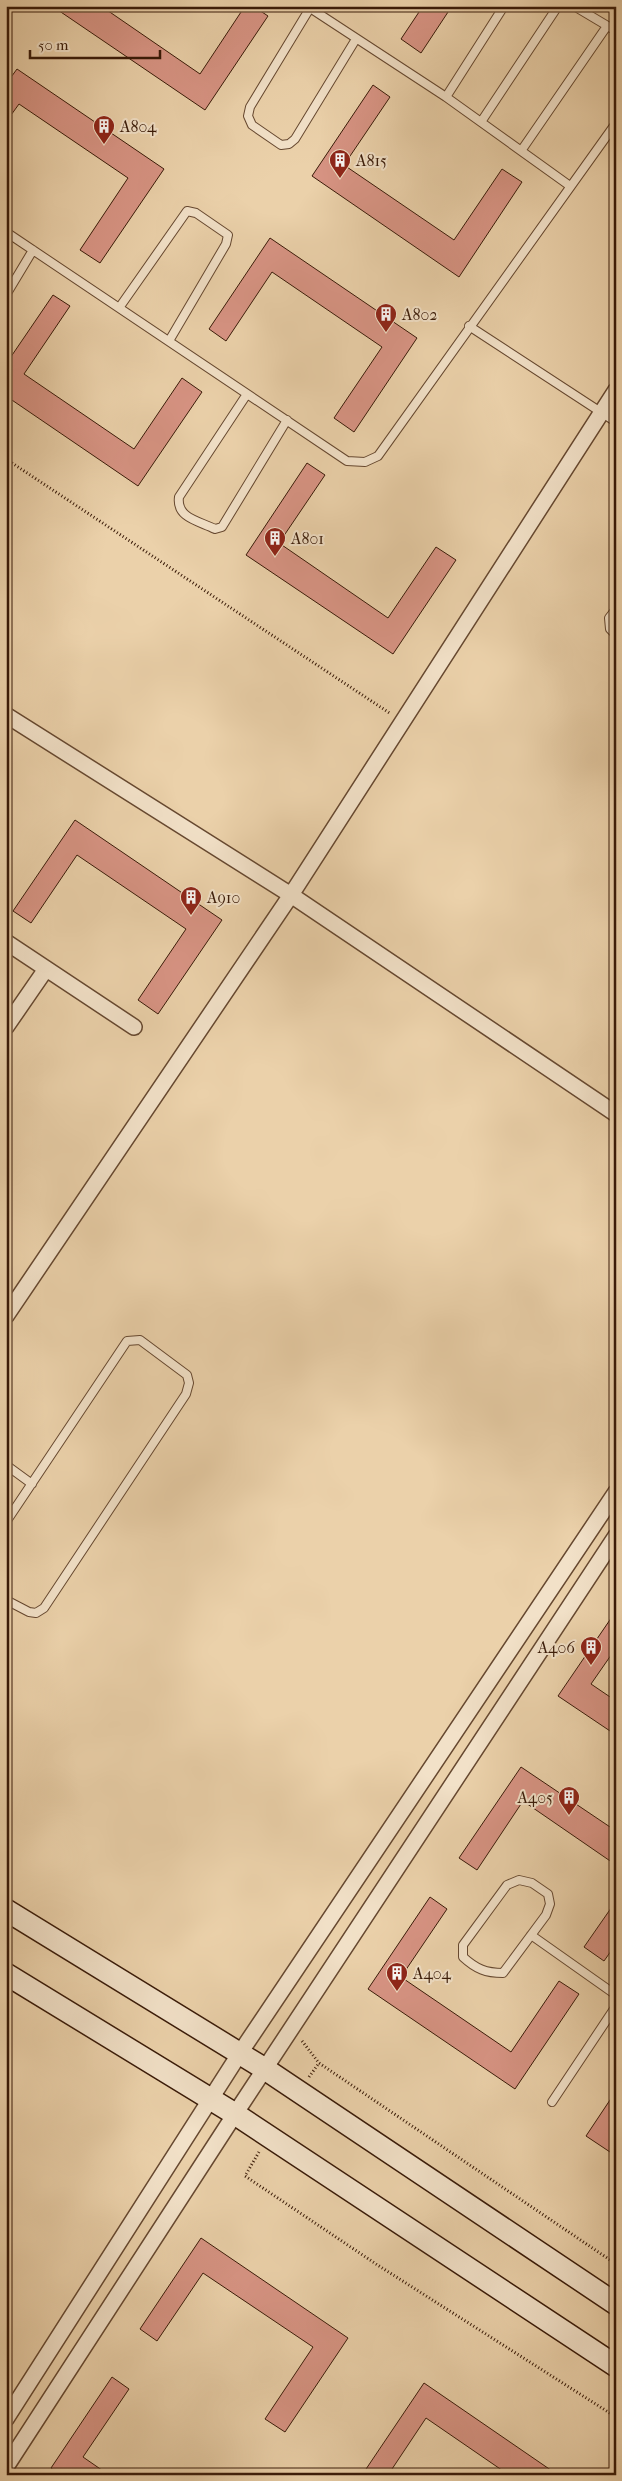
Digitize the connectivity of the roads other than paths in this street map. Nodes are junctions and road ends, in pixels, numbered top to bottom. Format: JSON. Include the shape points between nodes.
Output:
{"nodes":[{"id":1,"x":504,"y":6,"type":"edge"},
{"id":2,"x":558,"y":6,"type":"edge"},
{"id":3,"x":574,"y":6,"type":"edge"},
{"id":4,"x":309,"y":7,"type":"edge"},
{"id":5,"x":607,"y":26,"type":"junction"},
{"id":6,"x":616,"y":31,"type":"edge"},
{"id":7,"x":356,"y":39,"type":"junction"},
{"id":8,"x":446,"y":97,"type":"junction"},
{"id":9,"x":481,"y":122,"type":"junction"},
{"id":10,"x":616,"y":123,"type":"edge"},
{"id":11,"x":520,"y":151,"type":"junction"},
{"id":12,"x":570,"y":186,"type":"junction"},
{"id":13,"x":6,"y":232,"type":"edge"},
{"id":14,"x":33,"y":250,"type":"junction"},
{"id":15,"x":6,"y":294,"type":"edge"},
{"id":16,"x":118,"y":308,"type":"junction"},
{"id":17,"x":469,"y":326,"type":"junction"},
{"id":18,"x":169,"y":341,"type":"junction"},
{"id":19,"x":616,"y":390,"type":"edge"},
{"id":20,"x":247,"y":394,"type":"junction"},
{"id":21,"x":602,"y":411,"type":"junction"},
{"id":22,"x":287,"y":420,"type":"junction"},
{"id":23,"x":616,"y":422,"type":"edge"},
{"id":24,"x":616,"y":609,"type":"edge"},
{"id":25,"x":616,"y":634,"type":"edge"},
{"id":26,"x":6,"y":715,"type":"edge"},
{"id":27,"x":291,"y":895,"type":"junction"},
{"id":28,"x":6,"y":942,"type":"edge"},
{"id":29,"x":46,"y":968,"type":"junction"},
{"id":30,"x":6,"y":1027,"type":"edge"},
{"id":31,"x":134,"y":1027,"type":"dead end"},
{"id":32,"x":616,"y":1114,"type":"edge"},
{"id":33,"x":6,"y":1316,"type":"edge"},
{"id":34,"x":6,"y":1465,"type":"edge"},
{"id":35,"x":32,"y":1484,"type":"junction"},
{"id":36,"x":616,"y":1492,"type":"edge"},
{"id":37,"x":6,"y":1522,"type":"edge"},
{"id":38,"x":616,"y":1536,"type":"edge"},
{"id":39,"x":6,"y":1600,"type":"edge"},
{"id":40,"x":6,"y":1910,"type":"edge"},
{"id":41,"x":531,"y":1936,"type":"junction"},
{"id":42,"x":6,"y":1974,"type":"edge"},
{"id":43,"x":616,"y":1995,"type":"edge"},
{"id":44,"x":616,"y":2006,"type":"edge"},
{"id":45,"x":240,"y":2053,"type":"junction"},
{"id":46,"x":265,"y":2069,"type":"junction"},
{"id":47,"x":212,"y":2099,"type":"junction"},
{"id":48,"x":552,"y":2102,"type":"dead end"},
{"id":49,"x":235,"y":2114,"type":"junction"},
{"id":50,"x":616,"y":2304,"type":"edge"},
{"id":51,"x":616,"y":2366,"type":"edge"},
{"id":52,"x":6,"y":2419,"type":"edge"},
{"id":53,"x":6,"y":2467,"type":"edge"}],
"edges":[{"from":1,"to":8,"type":"lane"},
{"from":2,"to":9,"type":"lane"},
{"from":3,"to":5,"type":"lane"},
{"from":4,"to":7,"type":"lane"},
{"from":4,"to":7,"type":"lane","via":[[250,107],[248,116],[252,125],[281,145],[295,139]]},
{"from":5,"to":6,"type":"lane"},
{"from":5,"to":11,"type":"lane"},
{"from":7,"to":8,"type":"lane"},
{"from":8,"to":9,"type":"lane"},
{"from":9,"to":11,"type":"lane"},
{"from":10,"to":12,"type":"lane"},
{"from":11,"to":12,"type":"lane"},
{"from":12,"to":17,"type":"lane"},
{"from":13,"to":14,"type":"lane"},
{"from":14,"to":15,"type":"lane"},
{"from":14,"to":16,"type":"lane"},
{"from":16,"to":18,"type":"lane"},
{"from":16,"to":18,"type":"lane","via":[[187,211],[196,213],[228,235],[226,244]]},
{"from":17,"to":21,"type":"lane"},
{"from":17,"to":22,"type":"lane","via":[[378,456],[365,462],[347,461]]},
{"from":18,"to":20,"type":"lane"},
{"from":19,"to":21,"type":"street"},
{"from":20,"to":22,"type":"lane"},
{"from":20,"to":22,"type":"lane","via":[[179,497],[181,513],[215,529],[222,526]]},
{"from":21,"to":23,"type":"lane"},
{"from":21,"to":27,"type":"street"},
{"from":24,"to":25,"type":"lane","via":[[610,618],[610,629]]},
{"from":26,"to":27,"type":"street"},
{"from":27,"to":32,"type":"street"},
{"from":27,"to":33,"type":"street"},
{"from":28,"to":29,"type":"street"},
{"from":29,"to":30,"type":"street"},
{"from":29,"to":31,"type":"street"},
{"from":34,"to":35,"type":"lane"},
{"from":35,"to":37,"type":"lane"},
{"from":35,"to":39,"type":"lane","via":[[127,1341],[140,1340],[187,1374],[186,1394],[44,1608],[36,1613],[29,1612]]},
{"from":36,"to":45,"type":"street"},
{"from":38,"to":46,"type":"street"},
{"from":40,"to":45,"type":"street"},
{"from":41,"to":41,"type":"lane","via":[[503,1973],[488,1973],[463,1957],[463,1945],[507,1885],[519,1880],[532,1883],[548,1894],[550,1904],[546,1915]]},
{"from":41,"to":43,"type":"lane"},
{"from":42,"to":47,"type":"street"},
{"from":44,"to":48,"type":"lane"},
{"from":45,"to":46,"type":"street"},
{"from":45,"to":47,"type":"street"},
{"from":46,"to":49,"type":"street"},
{"from":46,"to":50,"type":"street"},
{"from":47,"to":49,"type":"street"},
{"from":47,"to":52,"type":"street"},
{"from":49,"to":51,"type":"street"},
{"from":49,"to":53,"type":"street"}]}
